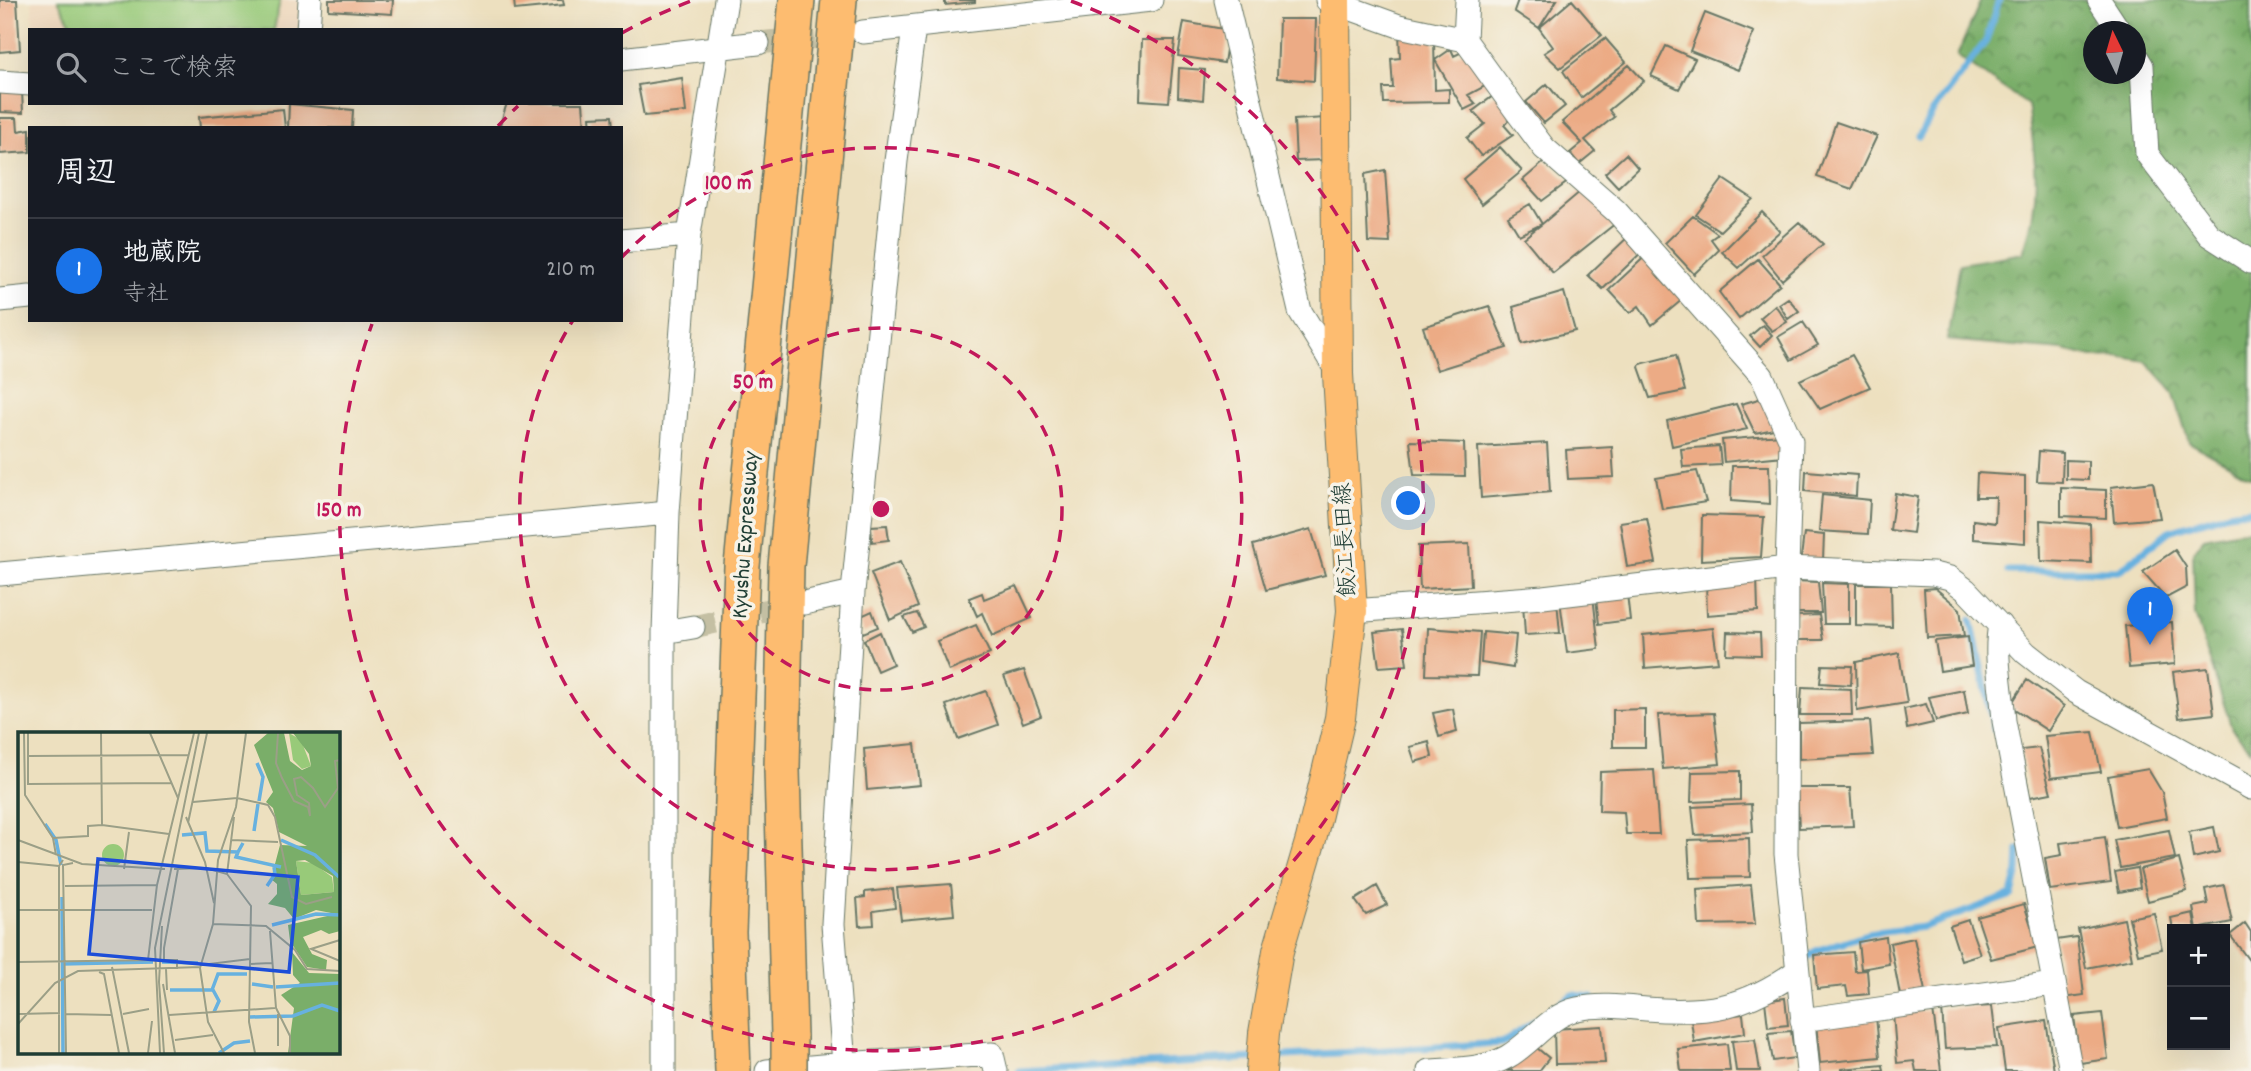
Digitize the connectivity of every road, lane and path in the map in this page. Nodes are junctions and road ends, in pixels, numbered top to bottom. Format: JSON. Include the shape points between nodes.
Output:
{"nodes":[{"id":1,"x":310,"y":0,"type":"edge"},
{"id":2,"x":726,"y":0,"type":"edge"},
{"id":3,"x":797,"y":0,"type":"edge"},
{"id":4,"x":839,"y":0,"type":"edge"},
{"id":5,"x":1151,"y":0,"type":"edge"},
{"id":6,"x":1226,"y":0,"type":"edge"},
{"id":7,"x":1467,"y":0,"type":"edge"},
{"id":8,"x":2099,"y":0,"type":"edge"},
{"id":9,"x":1332,"y":1,"type":"edge"},
{"id":10,"x":2113,"y":21,"type":"edge"},
{"id":11,"x":308,"y":28,"type":"edge"},
{"id":12,"x":914,"y":28,"type":"junction"},
{"id":13,"x":863,"y":32,"type":"tunnel mouth"},
{"id":14,"x":1465,"y":40,"type":"junction"},
{"id":15,"x":758,"y":43,"type":"tunnel mouth"},
{"id":16,"x":720,"y":47,"type":"junction"},
{"id":17,"x":623,"y":59,"type":"edge"},
{"id":18,"x":0,"y":82,"type":"edge"},
{"id":19,"x":28,"y":84,"type":"edge"},
{"id":20,"x":2143,"y":84,"type":"edge"},
{"id":21,"x":689,"y":235,"type":"junction"},
{"id":22,"x":623,"y":241,"type":"edge"},
{"id":23,"x":2251,"y":262,"type":"edge"},
{"id":24,"x":28,"y":297,"type":"edge"},
{"id":25,"x":0,"y":300,"type":"edge"},
{"id":26,"x":1338,"y":374,"type":"junction"},
{"id":27,"x":667,"y":513,"type":"junction"},
{"id":28,"x":1787,"y":568,"type":"junction"},
{"id":29,"x":0,"y":574,"type":"edge"},
{"id":30,"x":853,"y":592,"type":"junction"},
{"id":31,"x":804,"y":603,"type":"tunnel mouth"},
{"id":32,"x":1352,"y":611,"type":"junction"},
{"id":33,"x":2000,"y":625,"type":"junction"},
{"id":34,"x":693,"y":627,"type":"tunnel mouth"},
{"id":35,"x":664,"y":632,"type":"junction"},
{"id":36,"x":2251,"y":788,"type":"edge"},
{"id":37,"x":1797,"y":971,"type":"junction"},
{"id":38,"x":2053,"y":984,"type":"junction"},
{"id":39,"x":1802,"y":1020,"type":"junction"},
{"id":40,"x":814,"y":1053,"type":"edge"},
{"id":41,"x":733,"y":1059,"type":"edge"},
{"id":42,"x":664,"y":1071,"type":"edge"},
{"id":43,"x":767,"y":1071,"type":"edge"},
{"id":44,"x":789,"y":1071,"type":"edge"},
{"id":45,"x":996,"y":1071,"type":"edge"},
{"id":46,"x":1261,"y":1071,"type":"edge"},
{"id":47,"x":1429,"y":1071,"type":"edge"},
{"id":48,"x":1808,"y":1071,"type":"edge"},
{"id":49,"x":2071,"y":1071,"type":"edge"}],
"edges":[{"from":1,"to":11,"type":"street"},
{"from":2,"to":16,"type":"street"},
{"from":3,"to":41,"type":"highway","name":"Kyushu Expressway","via":[[742,566],[728,932]]},
{"from":4,"to":40,"type":"highway","name":"Kyushu Expressway","via":[[786,566],[782,769]]},
{"from":5,"to":12,"type":"street"},
{"from":6,"to":26,"type":"street","via":[[1300,311]]},
{"from":7,"to":14,"type":"street"},
{"from":8,"to":10,"type":"street"},
{"from":9,"to":14,"type":"street","via":[[1399,26]]},
{"from":9,"to":26,"type":"main road","name":"飯江長田線"},
{"from":12,"to":13,"type":"street"},
{"from":12,"to":30,"type":"street","via":[[896,161]]},
{"from":14,"to":28,"type":"street","via":[[1544,148],[1615,211],[1762,376],[1791,441]]},
{"from":15,"to":16,"type":"street"},
{"from":16,"to":17,"type":"street"},
{"from":16,"to":21,"type":"street"},
{"from":18,"to":19,"type":"street"},
{"from":20,"to":23,"type":"street","via":[[2147,154],[2209,235]]},
{"from":21,"to":22,"type":"street"},
{"from":21,"to":27,"type":"street"},
{"from":24,"to":25,"type":"street"},
{"from":26,"to":32,"type":"main road","name":"飯江長田線"},
{"from":27,"to":29,"type":"street"},
{"from":27,"to":35,"type":"street"},
{"from":28,"to":32,"type":"street","via":[[1543,597]]},
{"from":28,"to":33,"type":"street","via":[[1950,578]]},
{"from":28,"to":37,"type":"street","via":[[1786,854]]},
{"from":30,"to":31,"type":"street"},
{"from":30,"to":40,"type":"street","via":[[833,924]]},
{"from":32,"to":46,"type":"main road","name":"飯江長田線","via":[[1340,718],[1278,951]]},
{"from":33,"to":36,"type":"street","via":[[2026,653],[2076,692]]},
{"from":33,"to":38,"type":"street","via":[[1995,649],[2004,721],[2047,930]]},
{"from":34,"to":35,"type":"street"},
{"from":35,"to":42,"type":"street"},
{"from":37,"to":39,"type":"street"},
{"from":37,"to":47,"type":"street","via":[[1747,1002],[1719,1007],[1685,1012],[1575,1009],[1508,1057],[1476,1069]]},
{"from":38,"to":39,"type":"street"},
{"from":38,"to":49,"type":"street"},
{"from":39,"to":48,"type":"street"},
{"from":40,"to":43,"type":"street"},
{"from":40,"to":44,"type":"highway","name":"Kyushu Expressway","bridge":true},
{"from":40,"to":45,"type":"street","via":[[992,1054]]}]}
